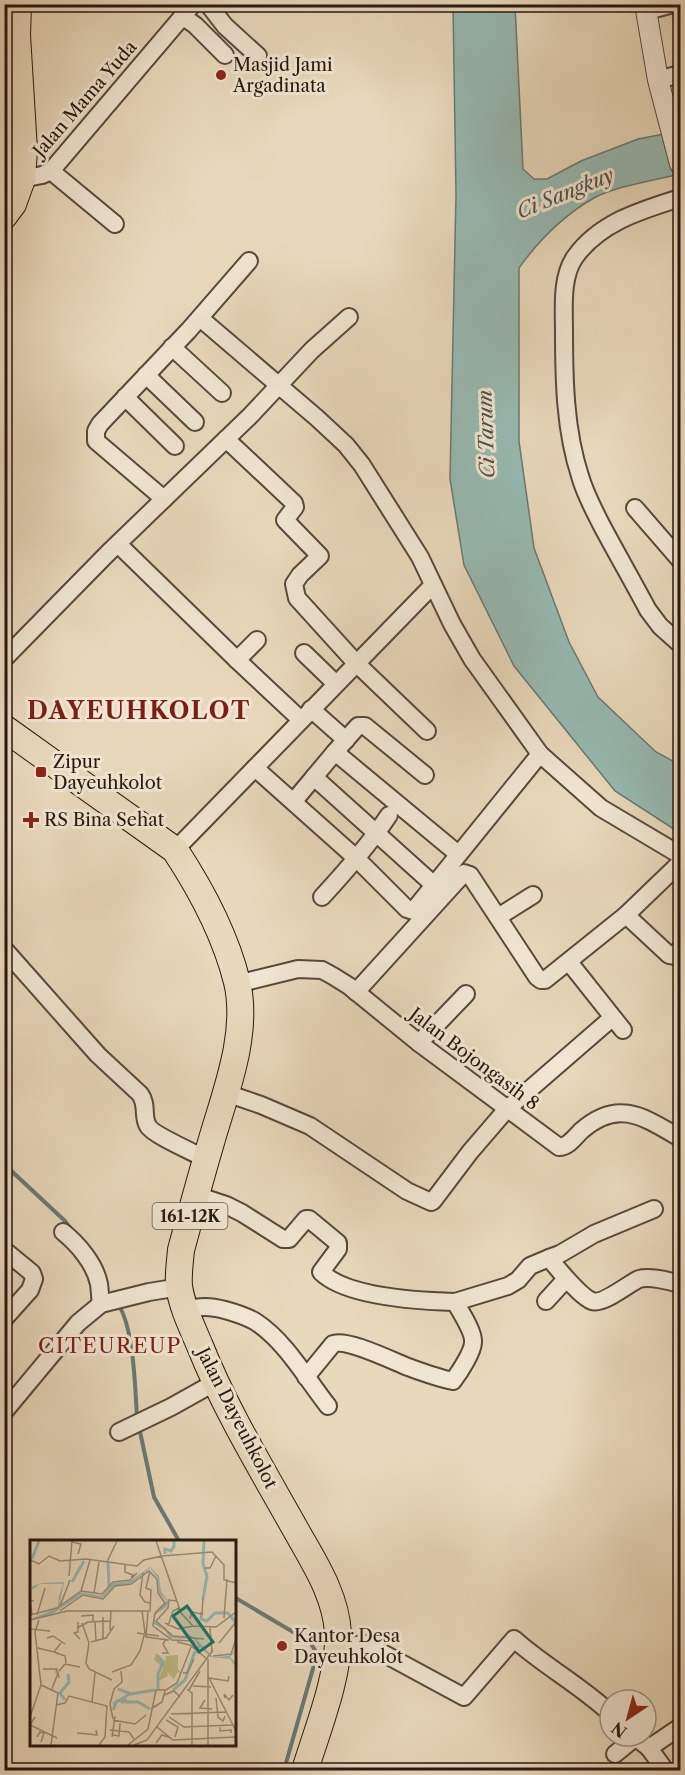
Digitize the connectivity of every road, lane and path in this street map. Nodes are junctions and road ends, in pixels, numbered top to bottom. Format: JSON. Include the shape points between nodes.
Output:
{"nodes":[{"id":1,"x":18,"y":4,"type":"edge"},
{"id":2,"x":208,"y":4,"type":"edge"},
{"id":3,"x":673,"y":4,"type":"edge"},
{"id":4,"x":646,"y":8,"type":"edge"},
{"id":5,"x":187,"y":10,"type":"edge"},
{"id":6,"x":225,"y":55,"type":"dead end"},
{"id":7,"x":258,"y":56,"type":"dead end"},
{"id":8,"x":681,"y":74,"type":"edge"},
{"id":9,"x":658,"y":80,"type":"junction"},
{"id":10,"x":681,"y":164,"type":"edge"},
{"id":11,"x":51,"y":171,"type":"junction"},
{"id":12,"x":22,"y":179,"type":"junction"},
{"id":13,"x":681,"y":198,"type":"edge"},
{"id":14,"x":4,"y":216,"type":"edge"},
{"id":15,"x":116,"y":224,"type":"dead end"},
{"id":16,"x":249,"y":261,"type":"dead end"},
{"id":17,"x":349,"y":317,"type":"dead end"},
{"id":18,"x":200,"y":318,"type":"junction"},
{"id":19,"x":172,"y":347,"type":"junction"},
{"id":20,"x":146,"y":375,"type":"junction"},
{"id":21,"x":278,"y":386,"type":"junction"},
{"id":22,"x":222,"y":393,"type":"dead end"},
{"id":23,"x":125,"y":398,"type":"junction"},
{"id":24,"x":195,"y":422,"type":"dead end"},
{"id":25,"x":226,"y":439,"type":"junction"},
{"id":26,"x":175,"y":446,"type":"dead end"},
{"id":27,"x":164,"y":498,"type":"junction"},
{"id":28,"x":635,"y":508,"type":"dead end"},
{"id":29,"x":118,"y":544,"type":"junction"},
{"id":30,"x":681,"y":560,"type":"edge"},
{"id":31,"x":433,"y":585,"type":"junction"},
{"id":32,"x":257,"y":640,"type":"dead end"},
{"id":33,"x":681,"y":644,"type":"edge"},
{"id":34,"x":304,"y":653,"type":"dead end"},
{"id":35,"x":4,"y":659,"type":"edge"},
{"id":36,"x":237,"y":660,"type":"junction"},
{"id":37,"x":356,"y":663,"type":"junction"},
{"id":38,"x":336,"y":684,"type":"junction"},
{"id":39,"x":306,"y":715,"type":"junction"},
{"id":40,"x":4,"y":728,"type":"edge"},
{"id":41,"x":427,"y":731,"type":"dead end"},
{"id":42,"x":340,"y":746,"type":"junction"},
{"id":43,"x":540,"y":754,"type":"junction"},
{"id":44,"x":255,"y":768,"type":"junction"},
{"id":45,"x":425,"y":775,"type":"dead end"},
{"id":46,"x":314,"y":777,"type":"junction"},
{"id":47,"x":294,"y":801,"type":"junction"},
{"id":48,"x":389,"y":815,"type":"dead end"},
{"id":49,"x":377,"y":833,"type":"junction"},
{"id":50,"x":175,"y":850,"type":"junction"},
{"id":51,"x":458,"y":854,"type":"junction"},
{"id":52,"x":681,"y":855,"type":"edge"},
{"id":53,"x":356,"y":858,"type":"junction"},
{"id":54,"x":681,"y":863,"type":"edge"},
{"id":55,"x":434,"y":885,"type":"junction"},
{"id":56,"x":533,"y":895,"type":"dead end"},
{"id":57,"x":322,"y":897,"type":"dead end"},
{"id":58,"x":626,"y":915,"type":"junction"},
{"id":59,"x":498,"y":917,"type":"junction"},
{"id":60,"x":4,"y":949,"type":"edge"},
{"id":61,"x":681,"y":949,"type":"edge"},
{"id":62,"x":569,"y":962,"type":"junction"},
{"id":63,"x":237,"y":984,"type":"junction"},
{"id":64,"x":356,"y":992,"type":"junction"},
{"id":65,"x":466,"y":994,"type":"dead end"},
{"id":66,"x":420,"y":1043,"type":"junction"},
{"id":67,"x":226,"y":1093,"type":"junction"},
{"id":68,"x":507,"y":1109,"type":"junction"},
{"id":69,"x":681,"y":1138,"type":"edge"},
{"id":70,"x":206,"y":1159,"type":"junction"},
{"id":71,"x":196,"y":1195,"type":"junction"},
{"id":72,"x":654,"y":1209,"type":"dead end"},
{"id":73,"x":63,"y":1232,"type":"dead end"},
{"id":74,"x":4,"y":1250,"type":"edge"},
{"id":75,"x":549,"y":1258,"type":"junction"},
{"id":76,"x":566,"y":1279,"type":"junction"},
{"id":77,"x":681,"y":1284,"type":"edge"},
{"id":78,"x":182,"y":1298,"type":"junction"},
{"id":79,"x":546,"y":1300,"type":"dead end"},
{"id":80,"x":455,"y":1302,"type":"junction"},
{"id":81,"x":109,"y":1303,"type":"junction"},
{"id":82,"x":4,"y":1319,"type":"edge"},
{"id":83,"x":306,"y":1377,"type":"junction"},
{"id":84,"x":214,"y":1383,"type":"junction"},
{"id":85,"x":328,"y":1406,"type":"dead end"},
{"id":86,"x":4,"y":1412,"type":"edge"},
{"id":87,"x":132,"y":1426,"type":"dead end"},
{"id":88,"x":336,"y":1647,"type":"junction"},
{"id":89,"x":598,"y":1703,"type":"edge"},
{"id":90,"x":681,"y":1727,"type":"edge"},
{"id":91,"x":658,"y":1742,"type":"edge"},
{"id":92,"x":622,"y":1748,"type":"edge"},
{"id":93,"x":649,"y":1748,"type":"edge"},
{"id":94,"x":615,"y":1754,"type":"dead end"},
{"id":95,"x":305,"y":1770,"type":"edge"},
{"id":96,"x":665,"y":1770,"type":"edge"}],
"edges":[{"from":1,"to":12,"type":"main road"},
{"from":2,"to":7,"type":"street"},
{"from":3,"to":4,"type":"street"},
{"from":4,"to":9,"type":"street"},
{"from":5,"to":6,"type":"street","via":[[195,25]]},
{"from":5,"to":11,"type":"street","name":"Jalan Mama Yuda"},
{"from":8,"to":9,"type":"street"},
{"from":9,"to":10,"type":"street"},
{"from":11,"to":12,"type":"street","name":"Jalan Mama Yuda"},
{"from":11,"to":15,"type":"street"},
{"from":12,"to":14,"type":"main road"},
{"from":13,"to":33,"type":"street","via":[[604,229],[584,246],[567,269],[564,385],[573,447],[589,501],[648,610]]},
{"from":16,"to":18,"type":"street"},
{"from":17,"to":21,"type":"street"},
{"from":18,"to":19,"type":"street"},
{"from":18,"to":21,"type":"street"},
{"from":19,"to":20,"type":"street"},
{"from":19,"to":22,"type":"street"},
{"from":20,"to":23,"type":"street"},
{"from":20,"to":24,"type":"street"},
{"from":21,"to":25,"type":"street"},
{"from":21,"to":31,"type":"street","via":[[346,445],[362,465],[420,557]]},
{"from":23,"to":26,"type":"street"},
{"from":23,"to":27,"type":"street","via":[[100,424],[96,441]]},
{"from":25,"to":27,"type":"street"},
{"from":25,"to":37,"type":"street","via":[[294,503],[285,520],[320,556],[294,584],[297,598]]},
{"from":27,"to":29,"type":"street"},
{"from":28,"to":30,"type":"street"},
{"from":29,"to":35,"type":"street"},
{"from":29,"to":36,"type":"street"},
{"from":31,"to":37,"type":"street"},
{"from":31,"to":43,"type":"street","via":[[472,659]]},
{"from":32,"to":36,"type":"street"},
{"from":34,"to":38,"type":"street"},
{"from":36,"to":39,"type":"street"},
{"from":37,"to":38,"type":"street"},
{"from":37,"to":41,"type":"street"},
{"from":38,"to":39,"type":"street"},
{"from":39,"to":42,"type":"street"},
{"from":39,"to":44,"type":"street"},
{"from":40,"to":50,"type":"main road","name":"Jalan Dayeuhkolot","number":"161-12K"},
{"from":42,"to":45,"type":"street","via":[[358,726],[365,726]]},
{"from":42,"to":46,"type":"street"},
{"from":42,"to":51,"type":"street"},
{"from":43,"to":51,"type":"street"},
{"from":43,"to":52,"type":"street","via":[[601,808]]},
{"from":44,"to":47,"type":"street"},
{"from":44,"to":50,"type":"street"},
{"from":46,"to":47,"type":"street"},
{"from":46,"to":49,"type":"street"},
{"from":47,"to":53,"type":"street"},
{"from":48,"to":49,"type":"street"},
{"from":49,"to":53,"type":"street"},
{"from":49,"to":55,"type":"street"},
{"from":50,"to":63,"type":"main road","name":"Jalan Dayeuhkolot","number":"161-12K","via":[[213,919]]},
{"from":51,"to":55,"type":"street"},
{"from":53,"to":55,"type":"street","via":[[407,909],[413,911]]},
{"from":53,"to":57,"type":"street"},
{"from":54,"to":58,"type":"street"},
{"from":56,"to":59,"type":"street"},
{"from":58,"to":61,"type":"street","via":[[669,955],[674,956]]},
{"from":58,"to":62,"type":"street"},
{"from":59,"to":62,"type":"street","via":[[541,980]]},
{"from":59,"to":64,"type":"street","via":[[470,875],[464,873]]},
{"from":60,"to":70,"type":"street","via":[[98,1055],[140,1094],[151,1130]]},
{"from":62,"to":68,"type":"street","via":[[617,1024]]},
{"from":63,"to":64,"type":"street","name":"Jalan Bojongasih 8","via":[[298,969],[322,970]]},
{"from":63,"to":67,"type":"main road","name":"Jalan Dayeuhkolot","number":"161-12K","via":[[238,1037]]},
{"from":64,"to":66,"type":"street","name":"Jalan Bojongasih 8"},
{"from":65,"to":66,"type":"street"},
{"from":66,"to":68,"type":"street","name":"Jalan Bojongasih 8"},
{"from":67,"to":68,"type":"street","via":[[310,1126],[407,1191],[431,1202]]},
{"from":67,"to":70,"type":"main road","name":"Jalan Dayeuhkolot","number":"161-12K"},
{"from":68,"to":69,"type":"street","name":"Jalan Bojongasih 8","via":[[562,1148],[598,1118],[617,1112],[641,1117]]},
{"from":70,"to":71,"type":"main road","name":"Jalan Dayeuhkolot","number":"161-12K"},
{"from":71,"to":78,"type":"main road","name":"Jalan Dayeuhkolot","number":"161-12K","via":[[181,1250]]},
{"from":71,"to":80,"type":"street","via":[[242,1213],[283,1239],[289,1239],[309,1219],[338,1243],[338,1249],[321,1272],[336,1281],[359,1290],[420,1301]]},
{"from":72,"to":75,"type":"street"},
{"from":73,"to":81,"type":"street","via":[[88,1260]]},
{"from":74,"to":82,"type":"street","via":[[34,1279],[30,1290]]},
{"from":75,"to":76,"type":"street"},
{"from":75,"to":80,"type":"street","via":[[530,1266],[508,1286]]},
{"from":76,"to":77,"type":"street","via":[[596,1302],[641,1278]]},
{"from":76,"to":79,"type":"street"},
{"from":78,"to":81,"type":"street","via":[[149,1292]]},
{"from":78,"to":83,"type":"street","via":[[197,1306],[254,1321],[269,1332]]},
{"from":78,"to":84,"type":"main road","name":"Jalan Dayeuhkolot","number":"161-12K"},
{"from":80,"to":83,"type":"street","via":[[473,1342],[453,1381],[339,1342]]},
{"from":81,"to":86,"type":"street","via":[[78,1323]]},
{"from":83,"to":85,"type":"street"},
{"from":84,"to":87,"type":"street"},
{"from":84,"to":88,"type":"main road","name":"Jalan Dayeuhkolot","number":"161-12K","via":[[325,1583],[338,1633]]},
{"from":88,"to":89,"type":"street","via":[[366,1644],[464,1696],[513,1639]]},
{"from":88,"to":95,"type":"main road","name":"Jalan Dayeuhkolot","number":"161-12K","via":[[328,1695]]},
{"from":90,"to":91,"type":"street"},
{"from":92,"to":94,"type":"street"},
{"from":93,"to":96,"type":"street"}]}
